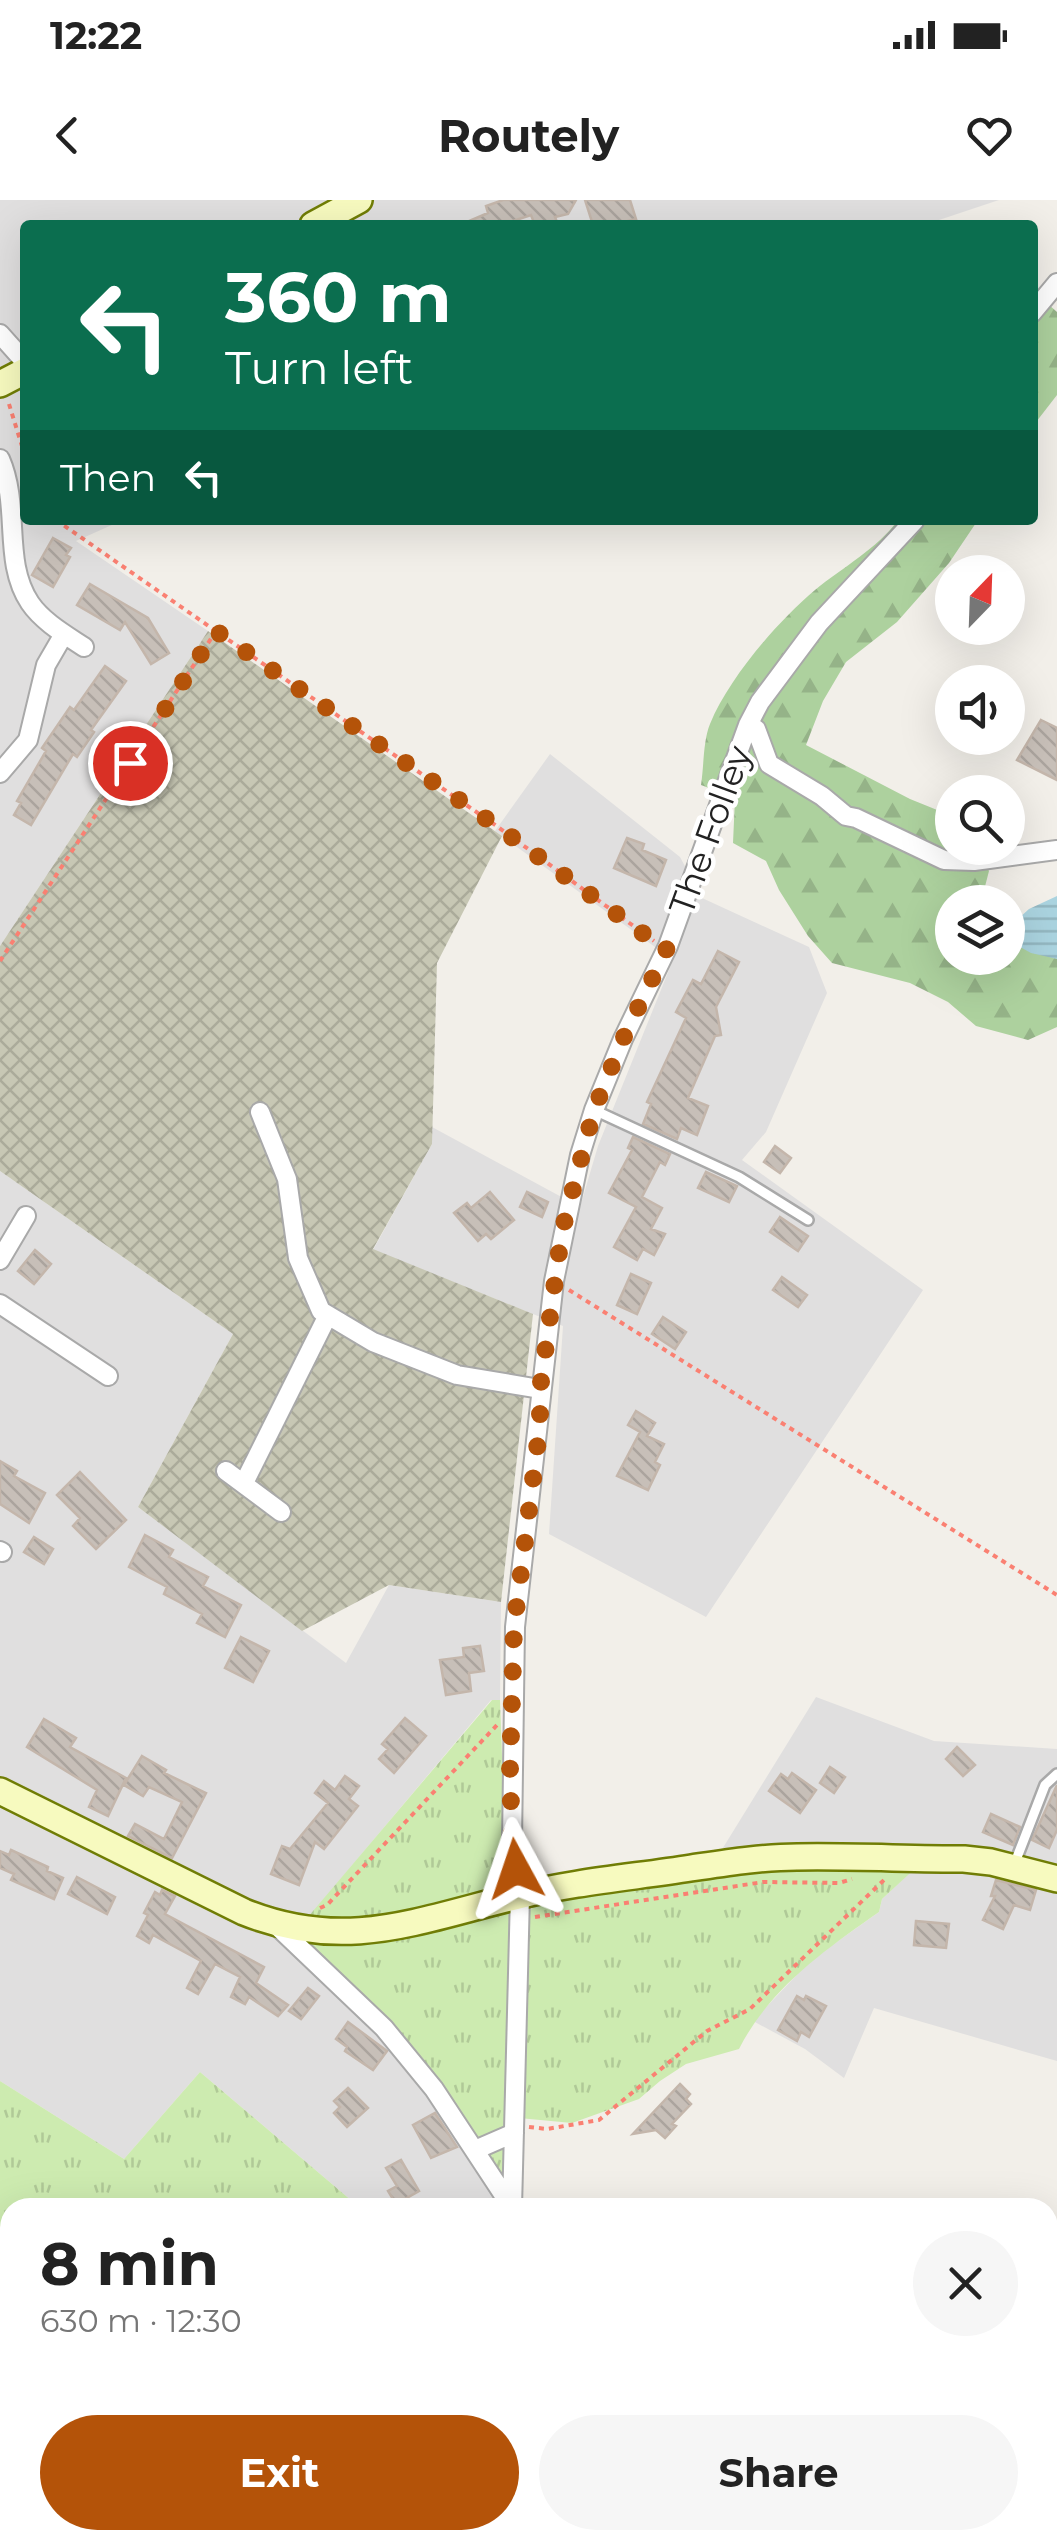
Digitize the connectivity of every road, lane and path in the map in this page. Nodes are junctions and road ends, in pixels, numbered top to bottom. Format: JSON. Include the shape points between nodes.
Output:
{"nodes":[{"id":1,"x":359,"y":200,"type":"edge"},
{"id":2,"x":322,"y":220,"type":"edge"},
{"id":3,"x":1057,"y":283,"type":"edge"},
{"id":4,"x":1038,"y":306,"type":"edge"},
{"id":5,"x":0,"y":334,"type":"edge"},
{"id":6,"x":20,"y":356,"type":"edge"},
{"id":7,"x":9,"y":379,"type":"edge"},
{"id":8,"x":20,"y":432,"type":"edge"},
{"id":9,"x":0,"y":460,"type":"edge"},
{"id":10,"x":63,"y":525,"type":"edge"},
{"id":11,"x":910,"y":525,"type":"edge"},
{"id":12,"x":216,"y":631,"type":"junction"},
{"id":13,"x":64,"y":634,"type":"junction"},
{"id":14,"x":84,"y":647,"type":"dead end"},
{"id":15,"x":748,"y":725,"type":"junction"},
{"id":16,"x":0,"y":772,"type":"edge"},
{"id":17,"x":1057,"y":850,"type":"edge"},
{"id":18,"x":668,"y":946,"type":"junction"},
{"id":19,"x":0,"y":961,"type":"edge"},
{"id":20,"x":594,"y":1110,"type":"junction"},
{"id":21,"x":260,"y":1112,"type":"dead end"},
{"id":22,"x":26,"y":1216,"type":"dead end"},
{"id":23,"x":808,"y":1220,"type":"dead end"},
{"id":24,"x":0,"y":1260,"type":"edge"},
{"id":25,"x":554,"y":1281,"type":"junction"},
{"id":26,"x":0,"y":1304,"type":"edge"},
{"id":27,"x":328,"y":1315,"type":"junction"},
{"id":28,"x":108,"y":1376,"type":"dead end"},
{"id":29,"x":540,"y":1389,"type":"junction"},
{"id":30,"x":226,"y":1471,"type":"dead end"},
{"id":31,"x":244,"y":1482,"type":"junction"},
{"id":32,"x":281,"y":1512,"type":"dead end"},
{"id":33,"x":1057,"y":1595,"type":"edge"},
{"id":34,"x":498,"y":1724,"type":"dead end"},
{"id":35,"x":1057,"y":1774,"type":"edge"},
{"id":36,"x":0,"y":1791,"type":"edge"},
{"id":37,"x":913,"y":1858,"type":"junction"},
{"id":38,"x":1012,"y":1868,"type":"junction"},
{"id":39,"x":855,"y":1878,"type":"dead end"},
{"id":40,"x":1057,"y":1880,"type":"edge"},
{"id":41,"x":520,"y":1907,"type":"junction"},
{"id":42,"x":280,"y":1926,"type":"junction"},
{"id":43,"x":514,"y":2129,"type":"junction"},
{"id":44,"x":476,"y":2150,"type":"junction"},
{"id":45,"x":506,"y":2198,"type":"edge"},
{"id":46,"x":512,"y":2198,"type":"edge"}],
"edges":[{"from":1,"to":2,"type":"street"},
{"from":3,"to":4,"type":"street"},
{"from":5,"to":6,"type":"street"},
{"from":7,"to":8,"type":"path"},
{"from":9,"to":13,"type":"street","via":[[10,483],[19,580],[31,604]]},
{"from":10,"to":12,"type":"path"},
{"from":11,"to":15,"type":"street","name":"The Folley","via":[[819,622]]},
{"from":12,"to":18,"type":"path"},
{"from":12,"to":19,"type":"path"},
{"from":13,"to":14,"type":"street"},
{"from":13,"to":16,"type":"street","via":[[46,665],[28,740]]},
{"from":15,"to":17,"type":"street","via":[[756,729],[768,764],[846,816],[944,860]]},
{"from":15,"to":18,"type":"street","name":"The Folley"},
{"from":18,"to":20,"type":"street","name":"The Folley"},
{"from":20,"to":23,"type":"lane","via":[[739,1178]]},
{"from":20,"to":25,"type":"street","name":"The Folley"},
{"from":21,"to":27,"type":"street","via":[[286,1179],[298,1258]]},
{"from":22,"to":24,"type":"street"},
{"from":25,"to":29,"type":"street","name":"The Folley"},
{"from":25,"to":33,"type":"path"},
{"from":26,"to":28,"type":"street"},
{"from":27,"to":29,"type":"street","via":[[373,1342],[457,1374]]},
{"from":27,"to":31,"type":"street"},
{"from":29,"to":41,"type":"street","name":"The Folley","via":[[514,1627],[511,1824]]},
{"from":30,"to":31,"type":"street"},
{"from":31,"to":32,"type":"street"},
{"from":34,"to":42,"type":"path","via":[[327,1904]]},
{"from":35,"to":38,"type":"lane","via":[[1044,1785]]},
{"from":36,"to":42,"type":"street"},
{"from":37,"to":38,"type":"street"},
{"from":37,"to":41,"type":"street","via":[[792,1856],[693,1868]]},
{"from":37,"to":43,"type":"path","via":[[750,2009],[707,2031],[599,2120]]},
{"from":38,"to":40,"type":"street"},
{"from":39,"to":41,"type":"path"},
{"from":41,"to":42,"type":"street","via":[[347,1932]]},
{"from":41,"to":43,"type":"street","name":"The Folley"},
{"from":42,"to":44,"type":"street","via":[[384,2028]]},
{"from":43,"to":44,"type":"street"},
{"from":43,"to":46,"type":"street","name":"The Folley"},
{"from":44,"to":45,"type":"street"}]}
